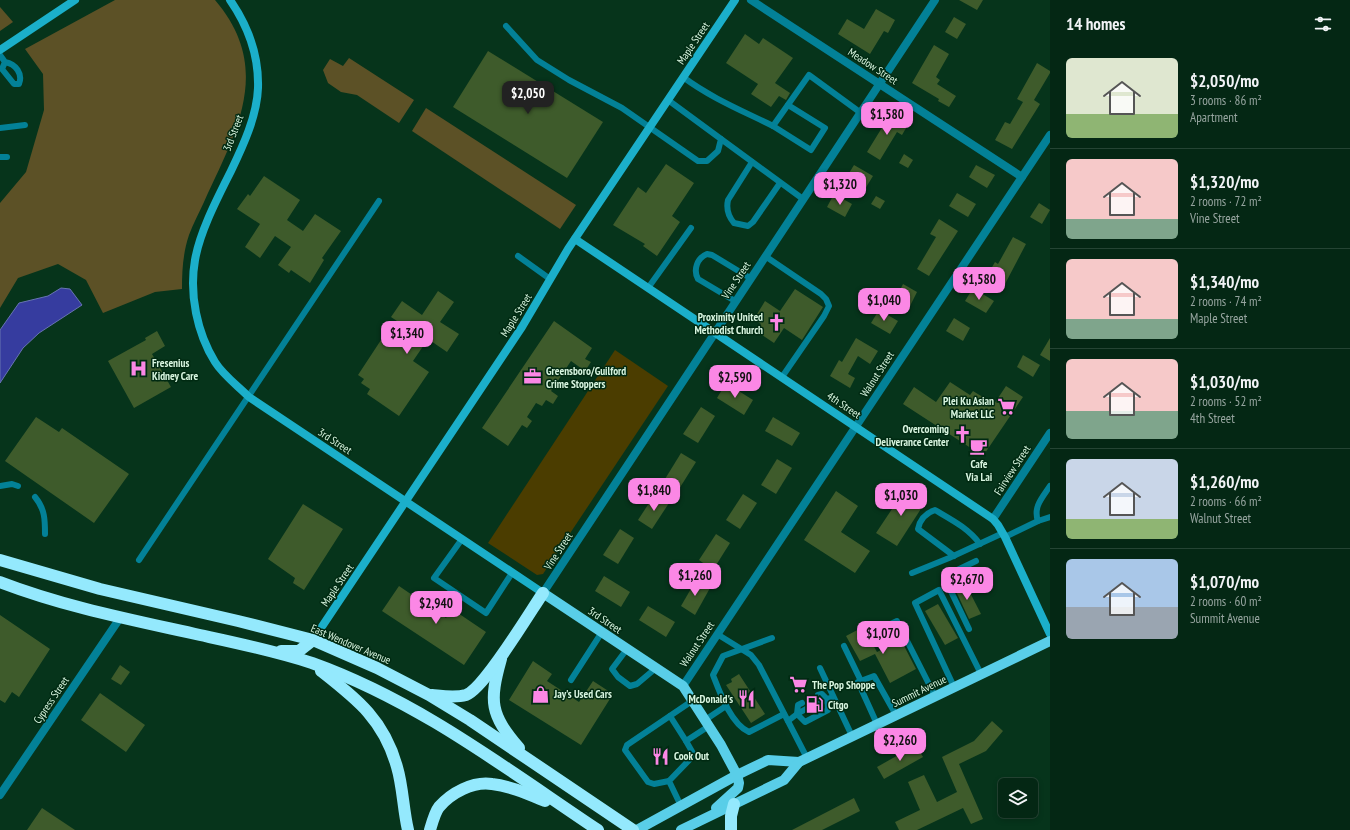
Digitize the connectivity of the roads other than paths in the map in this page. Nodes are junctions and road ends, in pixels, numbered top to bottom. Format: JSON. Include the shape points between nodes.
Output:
{"nodes":[{"id":1,"x":76,"y":0,"type":"edge"},
{"id":2,"x":230,"y":0,"type":"edge"},
{"id":3,"x":735,"y":0,"type":"edge"},
{"id":4,"x":752,"y":0,"type":"edge"},
{"id":5,"x":935,"y":0,"type":"edge"},
{"id":6,"x":506,"y":26,"type":"dead end"},
{"id":7,"x":0,"y":50,"type":"edge"},
{"id":8,"x":0,"y":55,"type":"edge"},
{"id":9,"x":6,"y":62,"type":"dead end"},
{"id":10,"x":683,"y":77,"type":"junction"},
{"id":11,"x":880,"y":83,"type":"junction"},
{"id":12,"x":668,"y":100,"type":"junction"},
{"id":13,"x":788,"y":105,"type":"junction"},
{"id":14,"x":860,"y":113,"type":"junction"},
{"id":15,"x":26,"y":125,"type":"dead end"},
{"id":16,"x":773,"y":126,"type":"junction"},
{"id":17,"x":0,"y":128,"type":"edge"},
{"id":18,"x":649,"y":128,"type":"junction"},
{"id":19,"x":1050,"y":135,"type":"edge"},
{"id":20,"x":721,"y":139,"type":"junction"},
{"id":21,"x":0,"y":157,"type":"edge"},
{"id":22,"x":7,"y":157,"type":"dead end"},
{"id":23,"x":752,"y":162,"type":"junction"},
{"id":24,"x":1022,"y":177,"type":"junction"},
{"id":25,"x":780,"y":182,"type":"junction"},
{"id":26,"x":803,"y":199,"type":"junction"},
{"id":27,"x":379,"y":201,"type":"dead end"},
{"id":28,"x":691,"y":228,"type":"dead end"},
{"id":29,"x":575,"y":239,"type":"junction"},
{"id":30,"x":518,"y":256,"type":"dead end"},
{"id":31,"x":765,"y":256,"type":"junction"},
{"id":32,"x":550,"y":278,"type":"junction"},
{"id":33,"x":750,"y":278,"type":"junction"},
{"id":34,"x":648,"y":288,"type":"junction"},
{"id":35,"x":735,"y":301,"type":"junction"},
{"id":36,"x":715,"y":333,"type":"junction"},
{"id":37,"x":782,"y":377,"type":"junction"},
{"id":38,"x":249,"y":397,"type":"junction"},
{"id":39,"x":856,"y":427,"type":"junction"},
{"id":40,"x":1050,"y":433,"type":"edge"},
{"id":41,"x":0,"y":486,"type":"edge"},
{"id":42,"x":18,"y":486,"type":"dead end"},
{"id":43,"x":1050,"y":486,"type":"edge"},
{"id":44,"x":35,"y":497,"type":"dead end"},
{"id":45,"x":406,"y":502,"type":"junction"},
{"id":46,"x":1050,"y":517,"type":"edge"},
{"id":47,"x":993,"y":519,"type":"junction"},
{"id":48,"x":1038,"y":521,"type":"junction"},
{"id":49,"x":45,"y":534,"type":"dead end"},
{"id":50,"x":1004,"y":535,"type":"junction"},
{"id":51,"x":462,"y":539,"type":"junction"},
{"id":52,"x":980,"y":544,"type":"junction"},
{"id":53,"x":0,"y":552,"type":"edge"},
{"id":54,"x":954,"y":556,"type":"junction"},
{"id":55,"x":0,"y":560,"type":"edge"},
{"id":56,"x":139,"y":560,"type":"dead end"},
{"id":57,"x":976,"y":561,"type":"dead end"},
{"id":58,"x":27,"y":569,"type":"junction"},
{"id":59,"x":512,"y":572,"type":"junction"},
{"id":60,"x":912,"y":573,"type":"dead end"},
{"id":61,"x":0,"y":582,"type":"edge"},
{"id":62,"x":543,"y":593,"type":"junction"},
{"id":63,"x":120,"y":618,"type":"junction"},
{"id":64,"x":969,"y":628,"type":"dead end"},
{"id":65,"x":876,"y":631,"type":"dead end"},
{"id":66,"x":602,"y":632,"type":"junction"},
{"id":67,"x":717,"y":634,"type":"junction"},
{"id":68,"x":1050,"y":634,"type":"edge"},
{"id":69,"x":772,"y":638,"type":"dead end"},
{"id":70,"x":314,"y":640,"type":"junction"},
{"id":71,"x":1050,"y":641,"type":"edge"},
{"id":72,"x":844,"y":646,"type":"dead end"},
{"id":73,"x":627,"y":649,"type":"junction"},
{"id":74,"x":741,"y":649,"type":"junction"},
{"id":75,"x":268,"y":651,"type":"junction"},
{"id":76,"x":502,"y":654,"type":"junction"},
{"id":77,"x":311,"y":663,"type":"junction"},
{"id":78,"x":656,"y":668,"type":"junction"},
{"id":79,"x":820,"y":668,"type":"dead end"},
{"id":80,"x":981,"y":674,"type":"junction"},
{"id":81,"x":571,"y":680,"type":"dead end"},
{"id":82,"x":861,"y":681,"type":"junction"},
{"id":83,"x":683,"y":686,"type":"junction"},
{"id":84,"x":954,"y":687,"type":"junction"},
{"id":85,"x":429,"y":695,"type":"junction"},
{"id":86,"x":818,"y":695,"type":"dead end"},
{"id":87,"x":935,"y":696,"type":"junction"},
{"id":88,"x":827,"y":699,"type":"junction"},
{"id":89,"x":692,"y":700,"type":"junction"},
{"id":90,"x":802,"y":703,"type":"dead end"},
{"id":91,"x":726,"y":706,"type":"junction"},
{"id":92,"x":806,"y":709,"type":"dead end"},
{"id":93,"x":784,"y":714,"type":"junction"},
{"id":94,"x":797,"y":714,"type":"junction"},
{"id":95,"x":896,"y":715,"type":"junction"},
{"id":96,"x":670,"y":716,"type":"junction"},
{"id":97,"x":788,"y":720,"type":"junction"},
{"id":98,"x":707,"y":723,"type":"junction"},
{"id":99,"x":877,"y":724,"type":"junction"},
{"id":100,"x":852,"y":736,"type":"junction"},
{"id":101,"x":686,"y":741,"type":"junction"},
{"id":102,"x":803,"y":760,"type":"junction"},
{"id":103,"x":530,"y":761,"type":"junction"},
{"id":104,"x":737,"y":775,"type":"junction"},
{"id":105,"x":669,"y":781,"type":"junction"},
{"id":106,"x":0,"y":795,"type":"edge"},
{"id":107,"x":734,"y":804,"type":"junction"},
{"id":108,"x":681,"y":806,"type":"junction"},
{"id":109,"x":567,"y":810,"type":"junction"},
{"id":110,"x":706,"y":818,"type":"junction"},
{"id":111,"x":408,"y":830,"type":"edge"},
{"id":112,"x":430,"y":830,"type":"edge"},
{"id":113,"x":598,"y":830,"type":"edge"},
{"id":114,"x":633,"y":830,"type":"edge"},
{"id":115,"x":637,"y":830,"type":"edge"},
{"id":116,"x":681,"y":830,"type":"edge"},
{"id":117,"x":731,"y":830,"type":"edge"}],
"edges":[{"from":1,"to":7,"type":"street"},
{"from":2,"to":38,"type":"street","name":"3rd Street","via":[[250,38],[257,67],[258,89],[253,115],[241,150],[203,234],[195,260],[192,288],[201,333],[215,363]]},
{"from":3,"to":10,"type":"street","name":"Maple Street"},
{"from":4,"to":11,"type":"street","name":"Meadow Street"},
{"from":5,"to":11,"type":"street","name":"Vine Street"},
{"from":6,"to":18,"type":"lane","via":[[537,60],[622,108]]},
{"from":8,"to":9,"type":"lane"},
{"from":10,"to":12,"type":"street","name":"Maple Street"},
{"from":10,"to":16,"type":"lane","via":[[725,103]]},
{"from":11,"to":14,"type":"street","name":"Vine Street"},
{"from":11,"to":24,"type":"street","name":"Meadow Street"},
{"from":12,"to":18,"type":"street","name":"Maple Street"},
{"from":12,"to":20,"type":"lane"},
{"from":13,"to":14,"type":"lane","via":[[809,75]]},
{"from":13,"to":16,"type":"lane"},
{"from":13,"to":16,"type":"lane","via":[[825,128],[810,150]]},
{"from":14,"to":26,"type":"street","name":"Vine Street"},
{"from":15,"to":17,"type":"lane"},
{"from":18,"to":20,"type":"lane","via":[[703,162],[714,157],[721,145]]},
{"from":18,"to":29,"type":"street","name":"Maple Street"},
{"from":19,"to":24,"type":"street","name":"Walnut Street"},
{"from":20,"to":23,"type":"lane"},
{"from":21,"to":22,"type":"lane"},
{"from":23,"to":25,"type":"lane"},
{"from":23,"to":25,"type":"lane","via":[[728,200],[728,214],[734,223],[748,226],[753,222]]},
{"from":24,"to":39,"type":"street","name":"Walnut Street"},
{"from":25,"to":26,"type":"lane"},
{"from":26,"to":31,"type":"street","name":"Vine Street"},
{"from":27,"to":38,"type":"lane"},
{"from":28,"to":34,"type":"lane"},
{"from":29,"to":32,"type":"street","name":"Maple Street"},
{"from":29,"to":34,"type":"street","name":"4th Street"},
{"from":30,"to":32,"type":"lane"},
{"from":31,"to":33,"type":"street","name":"Vine Street"},
{"from":31,"to":37,"type":"lane","via":[[822,294],[828,306],[824,316]]},
{"from":32,"to":45,"type":"street","name":"Maple Street","via":[[522,327]]},
{"from":33,"to":35,"type":"street","name":"Vine Street"},
{"from":33,"to":35,"type":"lane","via":[[712,255],[707,254],[699,260],[696,269],[698,279]]},
{"from":34,"to":36,"type":"street","name":"4th Street"},
{"from":35,"to":36,"type":"street","name":"Vine Street"},
{"from":36,"to":37,"type":"street","name":"4th Street"},
{"from":36,"to":62,"type":"street","name":"Vine Street"},
{"from":37,"to":39,"type":"street","name":"4th Street"},
{"from":38,"to":45,"type":"street","name":"3rd Street"},
{"from":38,"to":56,"type":"lane"},
{"from":39,"to":47,"type":"street","name":"4th Street"},
{"from":39,"to":67,"type":"street","name":"Walnut Street"},
{"from":40,"to":47,"type":"street","name":"Fairview Street"},
{"from":41,"to":42,"type":"lane"},
{"from":43,"to":48,"type":"lane","via":[[1036,507]]},
{"from":44,"to":49,"type":"lane","via":[[44,512]]},
{"from":45,"to":51,"type":"street","name":"3rd Street"},
{"from":45,"to":70,"type":"street","name":"Maple Street"},
{"from":46,"to":48,"type":"lane"},
{"from":47,"to":50,"type":"street","name":"4th Street"},
{"from":48,"to":50,"type":"lane"},
{"from":50,"to":52,"type":"lane"},
{"from":50,"to":68,"type":"street","name":"4th Street"},
{"from":51,"to":59,"type":"street","name":"3rd Street"},
{"from":51,"to":59,"type":"lane","via":[[434,578],[486,613]]},
{"from":52,"to":54,"type":"lane"},
{"from":52,"to":54,"type":"lane","via":[[961,525],[935,510],[928,512],[919,523],[918,529]]},
{"from":53,"to":58,"type":"highway"},
{"from":54,"to":60,"type":"lane"},
{"from":55,"to":58,"type":"highway","name":"East Wendover Avenue"},
{"from":57,"to":64,"type":"lane","via":[[951,573],[946,583]]},
{"from":58,"to":70,"type":"highway","name":"East Wendover Avenue"},
{"from":59,"to":62,"type":"street","name":"3rd Street"},
{"from":61,"to":63,"type":"highway","via":[[36,596]]},
{"from":62,"to":66,"type":"main road","name":"3rd Street"},
{"from":62,"to":76,"type":"highway"},
{"from":63,"to":75,"type":"highway"},
{"from":63,"to":106,"type":"street","name":"Cypress Street"},
{"from":65,"to":87,"type":"lane","via":[[897,621]]},
{"from":66,"to":73,"type":"main road","name":"3rd Street"},
{"from":66,"to":81,"type":"lane"},
{"from":67,"to":74,"type":"lane"},
{"from":67,"to":83,"type":"street","name":"Walnut Street"},
{"from":69,"to":74,"type":"lane"},
{"from":70,"to":75,"type":"highway","via":[[299,651]]},
{"from":70,"to":85,"type":"highway","name":"East Wendover Avenue"},
{"from":71,"to":80,"type":"main road","name":"Summit Avenue"},
{"from":72,"to":82,"type":"lane"},
{"from":73,"to":78,"type":"main road","name":"3rd Street"},
{"from":73,"to":78,"type":"lane","via":[[612,669],[630,686],[637,684]]},
{"from":74,"to":91,"type":"lane","via":[[723,656],[713,676]]},
{"from":74,"to":93,"type":"lane","via":[[751,655],[759,665]]},
{"from":75,"to":77,"type":"highway"},
{"from":76,"to":85,"type":"highway","via":[[476,688],[466,695]]},
{"from":76,"to":103,"type":"highway","via":[[494,686],[494,710],[505,731]]},
{"from":77,"to":109,"type":"highway","via":[[374,688],[441,724]]},
{"from":77,"to":111,"type":"highway","via":[[350,694],[376,720],[389,742],[397,768]]},
{"from":78,"to":83,"type":"main road","name":"3rd Street"},
{"from":79,"to":88,"type":"lane"},
{"from":80,"to":84,"type":"main road","name":"Summit Avenue"},
{"from":80,"to":84,"type":"lane","via":[[939,590],[915,603]]},
{"from":82,"to":95,"type":"lane","via":[[874,676]]},
{"from":82,"to":99,"type":"lane","via":[[858,682]]},
{"from":83,"to":89,"type":"main road","name":"3rd Street"},
{"from":84,"to":87,"type":"main road","name":"Summit Avenue"},
{"from":85,"to":103,"type":"highway","name":"East Wendover Avenue"},
{"from":86,"to":88,"type":"lane","via":[[822,694]]},
{"from":87,"to":95,"type":"main road","name":"Summit Avenue"},
{"from":88,"to":94,"type":"lane","via":[[828,710],[805,722]]},
{"from":88,"to":100,"type":"lane"},
{"from":89,"to":96,"type":"lane"},
{"from":89,"to":98,"type":"main road","name":"3rd Street"},
{"from":90,"to":94,"type":"lane","via":[[798,705]]},
{"from":91,"to":93,"type":"lane","via":[[743,729],[749,732]]},
{"from":91,"to":98,"type":"lane"},
{"from":92,"to":94,"type":"lane"},
{"from":93,"to":97,"type":"lane"},
{"from":94,"to":97,"type":"lane"},
{"from":95,"to":99,"type":"main road","name":"Summit Avenue"},
{"from":96,"to":101,"type":"lane"},
{"from":96,"to":105,"type":"lane","via":[[627,745],[625,750],[648,782],[654,784]]},
{"from":97,"to":102,"type":"lane"},
{"from":98,"to":101,"type":"lane"},
{"from":98,"to":104,"type":"main road","name":"3rd Street"},
{"from":99,"to":100,"type":"main road","name":"Summit Avenue"},
{"from":100,"to":102,"type":"main road","name":"Summit Avenue"},
{"from":101,"to":105,"type":"lane","via":[[694,755]]},
{"from":102,"to":104,"type":"main road","name":"Summit Avenue","via":[[768,760]]},
{"from":102,"to":107,"type":"main road","name":"Summit Avenue","via":[[784,780]]},
{"from":103,"to":114,"type":"highway","name":"East Wendover Avenue"},
{"from":104,"to":108,"type":"main road","name":"Summit Avenue"},
{"from":104,"to":110,"type":"main road","via":[[738,788]]},
{"from":105,"to":108,"type":"lane"},
{"from":107,"to":110,"type":"main road","name":"Summit Avenue"},
{"from":107,"to":117,"type":"highway"},
{"from":108,"to":115,"type":"main road","name":"Summit Avenue"},
{"from":109,"to":112,"type":"highway","via":[[525,792],[490,784],[470,786],[454,794],[438,808]]},
{"from":109,"to":113,"type":"highway"},
{"from":110,"to":116,"type":"main road","name":"Summit Avenue"}]}
